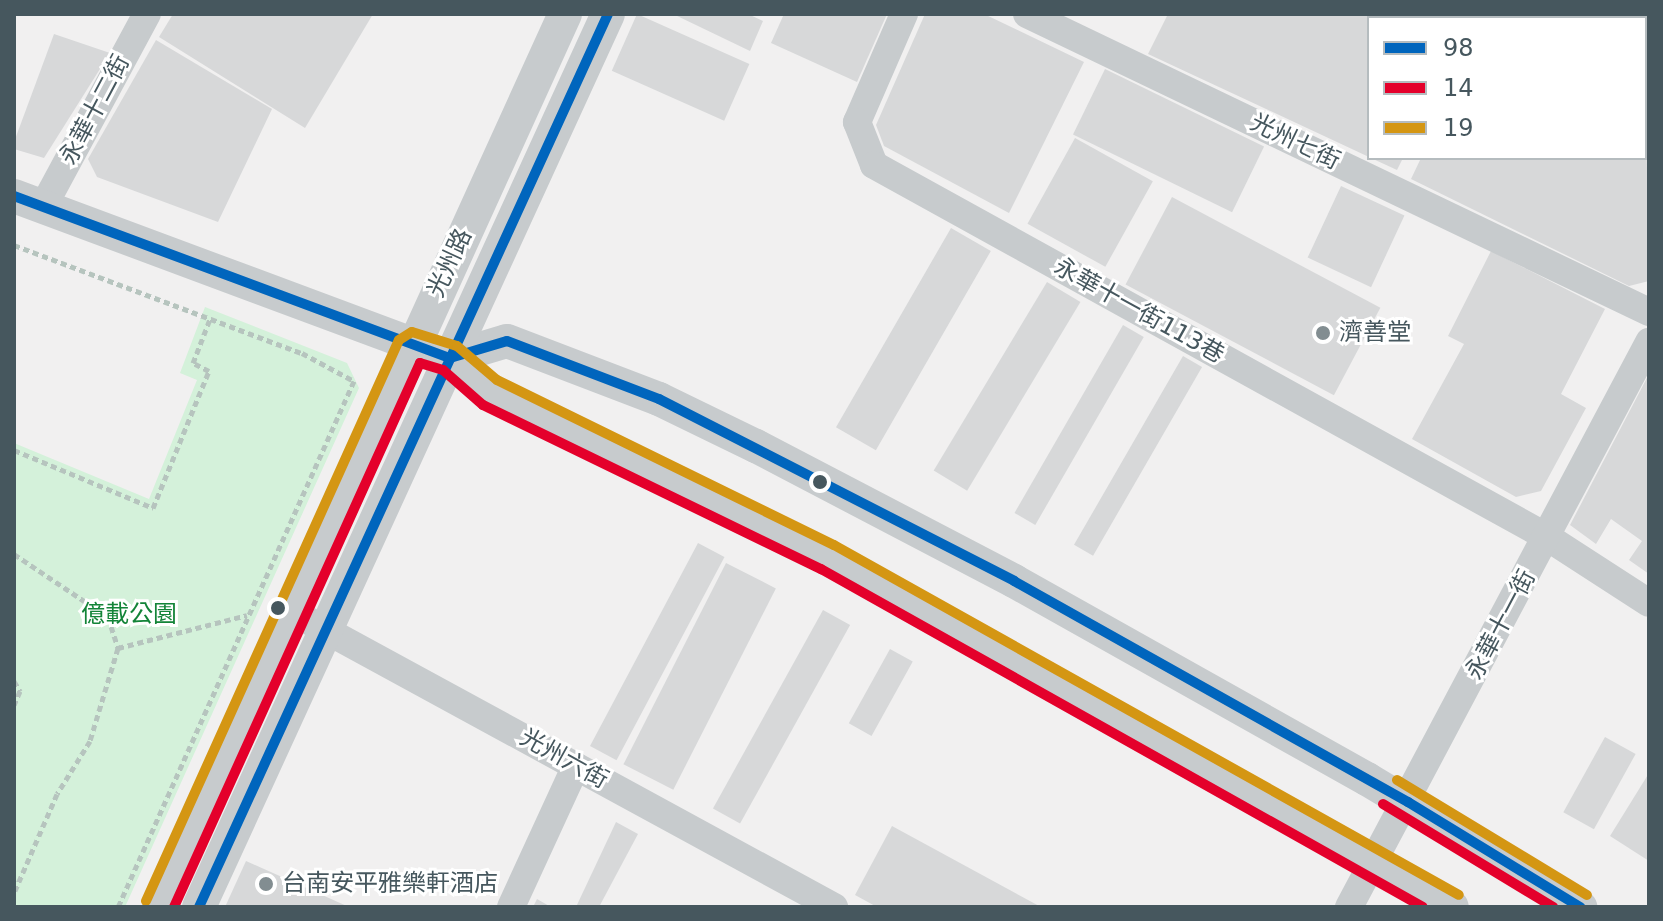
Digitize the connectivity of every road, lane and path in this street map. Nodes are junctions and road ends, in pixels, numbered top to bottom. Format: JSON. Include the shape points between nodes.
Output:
{"nodes":[{"id":1,"x":147,"y":14,"type":"edge"},
{"id":2,"x":565,"y":14,"type":"edge"},
{"id":3,"x":608,"y":14,"type":"edge"},
{"id":4,"x":904,"y":14,"type":"edge"},
{"id":5,"x":1027,"y":14,"type":"edge"},
{"id":6,"x":29,"y":201,"type":"edge"},
{"id":7,"x":14,"y":245,"type":"edge"},
{"id":8,"x":1649,"y":312,"type":"edge"},
{"id":9,"x":210,"y":319,"type":"junction"},
{"id":10,"x":1649,"y":342,"type":"edge"},
{"id":11,"x":412,"y":346,"type":"junction"},
{"id":12,"x":450,"y":358,"type":"junction"},
{"id":13,"x":14,"y":450,"type":"edge"},
{"id":14,"x":1547,"y":537,"type":"junction"},
{"id":15,"x":14,"y":554,"type":"edge"},
{"id":16,"x":1649,"y":603,"type":"edge"},
{"id":17,"x":293,"y":614,"type":"junction"},
{"id":18,"x":248,"y":615,"type":"junction"},
{"id":19,"x":325,"y":629,"type":"junction"},
{"id":20,"x":118,"y":648,"type":"junction"},
{"id":21,"x":14,"y":681,"type":"edge"},
{"id":22,"x":14,"y":705,"type":"edge"},
{"id":23,"x":576,"y":766,"type":"junction"},
{"id":24,"x":1408,"y":802,"type":"junction"},
{"id":25,"x":1375,"y":860,"type":"junction"},
{"id":26,"x":14,"y":893,"type":"edge"},
{"id":27,"x":118,"y":907,"type":"edge"},
{"id":28,"x":159,"y":907,"type":"edge"},
{"id":29,"x":199,"y":907,"type":"edge"},
{"id":30,"x":511,"y":907,"type":"edge"},
{"id":31,"x":834,"y":907,"type":"edge"},
{"id":32,"x":1349,"y":907,"type":"edge"},
{"id":33,"x":1452,"y":907,"type":"edge"},
{"id":34,"x":1580,"y":907,"type":"edge"}],
"edges":[{"from":1,"to":6,"type":"street","name":"永華十二街"},
{"from":2,"to":11,"type":"street","name":"光州路"},
{"from":3,"to":12,"type":"street","name":"光州路"},
{"from":4,"to":14,"type":"street","name":"永華十一街113巷","via":[[857,122],[874,165]]},
{"from":5,"to":8,"type":"street","name":"光州七街"},
{"from":6,"to":11,"type":"street"},
{"from":7,"to":9,"type":"path"},
{"from":9,"to":13,"type":"path","via":[[193,363],[209,371],[153,508]]},
{"from":9,"to":18,"type":"path","via":[[302,353],[354,381]]},
{"from":10,"to":14,"type":"street","name":"永華十一街"},
{"from":11,"to":12,"type":"street"},
{"from":11,"to":17,"type":"street","name":"光州路"},
{"from":12,"to":19,"type":"street","name":"光州路"},
{"from":12,"to":24,"type":"street","via":[[507,341],[659,399],[1014,581]]},
{"from":12,"to":25,"type":"street","via":[[489,392],[827,557]]},
{"from":14,"to":16,"type":"street","name":"永華十一街113巷"},
{"from":14,"to":24,"type":"street","name":"永華十一街"},
{"from":15,"to":20,"type":"path","via":[[108,617]]},
{"from":17,"to":19,"type":"street","name":"光州六街"},
{"from":17,"to":28,"type":"street","name":"光州路"},
{"from":18,"to":20,"type":"path"},
{"from":18,"to":27,"type":"path"},
{"from":19,"to":23,"type":"street","name":"光州六街"},
{"from":19,"to":29,"type":"street","name":"光州路"},
{"from":20,"to":26,"type":"path","via":[[90,741],[57,794]]},
{"from":21,"to":22,"type":"path","via":[[20,691]]},
{"from":23,"to":30,"type":"street"},
{"from":23,"to":31,"type":"street","name":"光州六街"},
{"from":24,"to":25,"type":"street","name":"永華十一街"},
{"from":24,"to":34,"type":"street"},
{"from":25,"to":32,"type":"street","name":"永華十一街"},
{"from":25,"to":33,"type":"street"}]}
